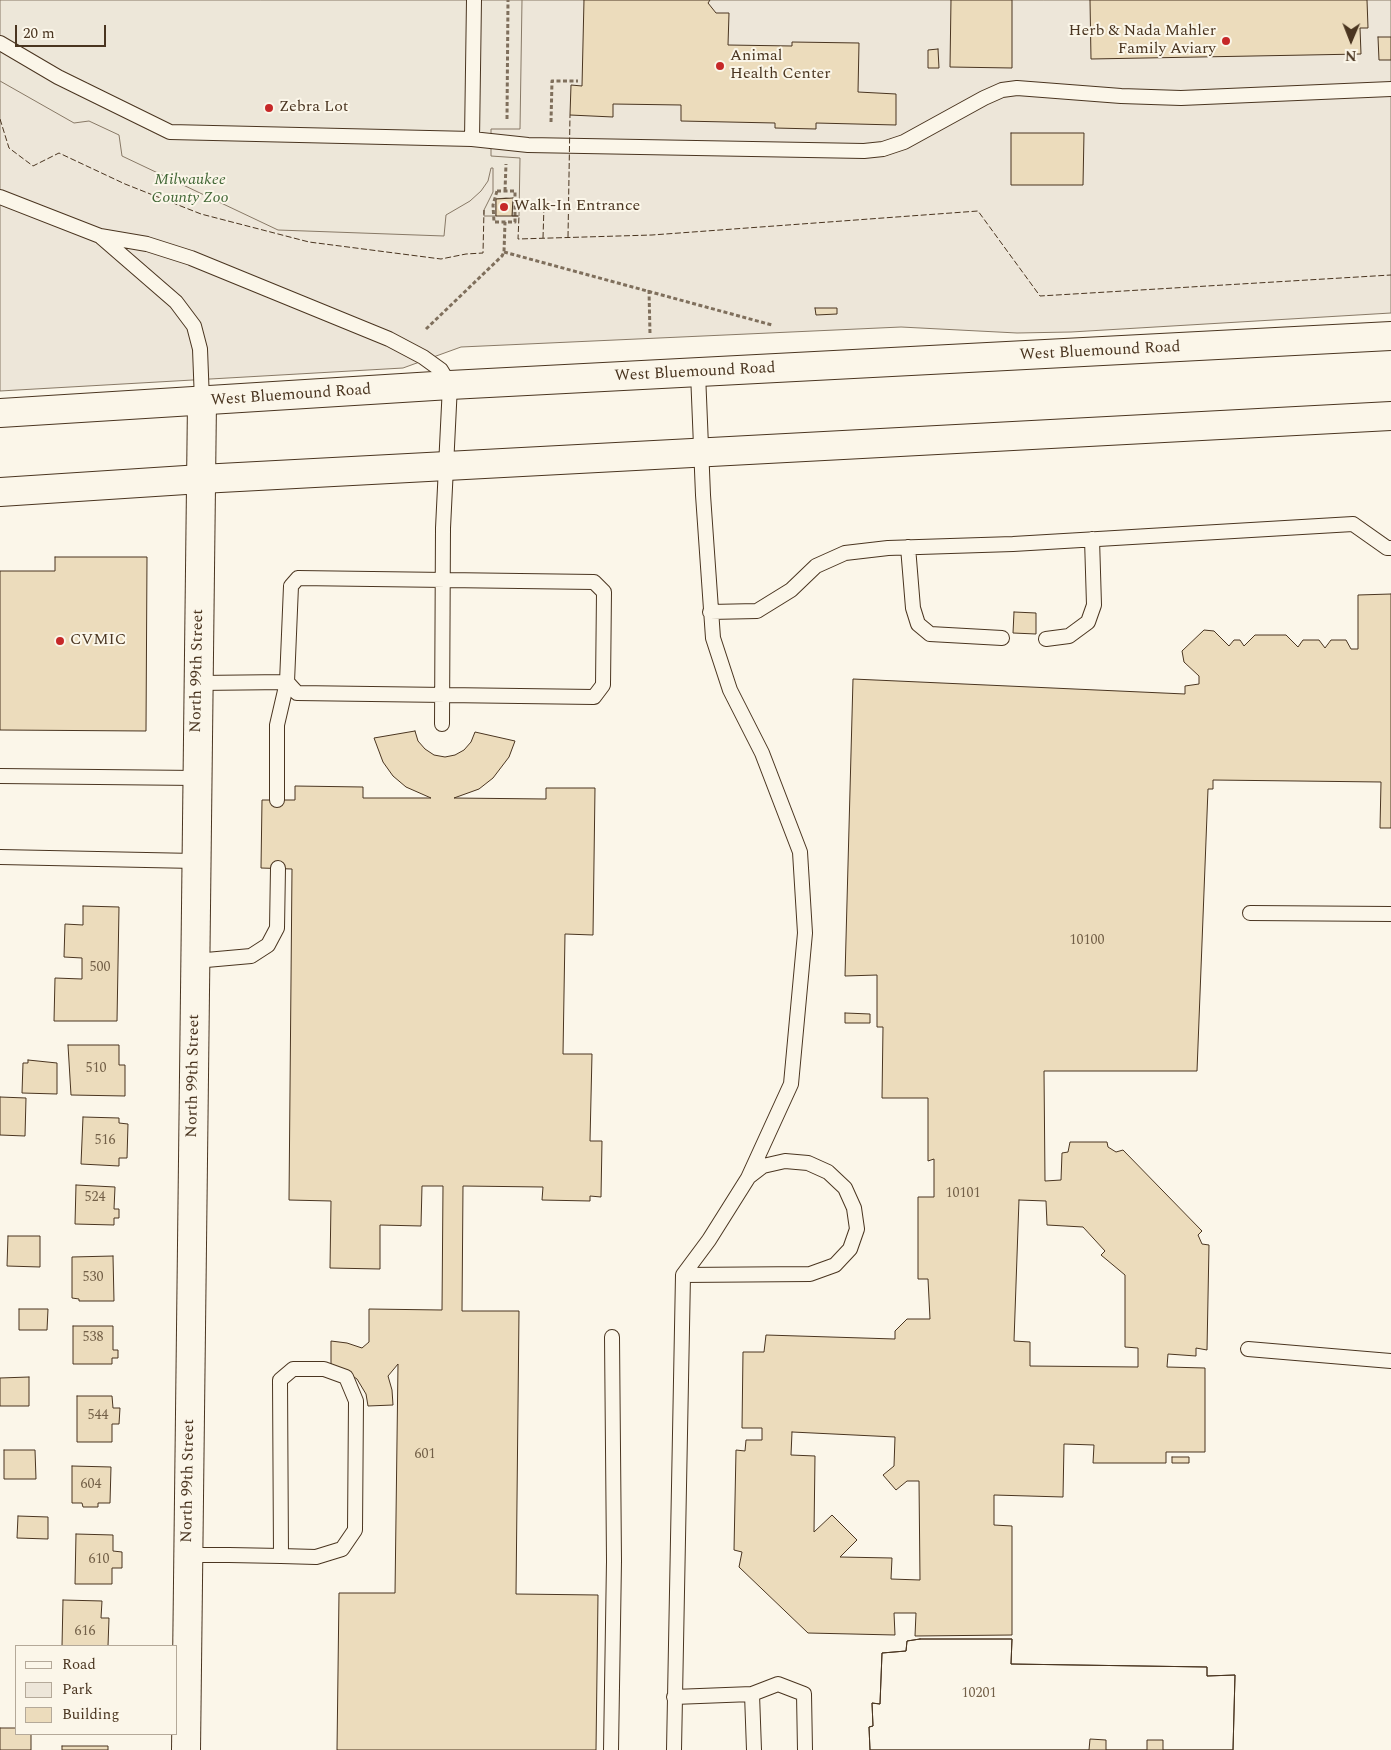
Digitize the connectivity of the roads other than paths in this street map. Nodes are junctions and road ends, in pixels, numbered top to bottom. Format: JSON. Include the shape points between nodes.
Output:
{"nodes":[{"id":1,"x":474,"y":0,"type":"edge"},
{"id":2,"x":0,"y":43,"type":"edge"},
{"id":3,"x":1391,"y":89,"type":"edge"},
{"id":4,"x":472,"y":139,"type":"junction"},
{"id":5,"x":0,"y":197,"type":"edge"},
{"id":6,"x":100,"y":236,"type":"junction"},
{"id":7,"x":1391,"y":336,"type":"edge"},
{"id":8,"x":698,"y":373,"type":"junction"},
{"id":9,"x":450,"y":385,"type":"junction"},
{"id":10,"x":202,"y":401,"type":"junction"},
{"id":11,"x":0,"y":414,"type":"edge"},
{"id":12,"x":1391,"y":416,"type":"edge"},
{"id":13,"x":701,"y":452,"type":"junction"},
{"id":14,"x":446,"y":466,"type":"junction"},
{"id":15,"x":201,"y":479,"type":"junction"},
{"id":16,"x":0,"y":492,"type":"edge"},
{"id":17,"x":1092,"y":539,"type":"junction"},
{"id":18,"x":908,"y":547,"type":"junction"},
{"id":19,"x":1391,"y":548,"type":"edge"},
{"id":20,"x":443,"y":579,"type":"junction"},
{"id":21,"x":710,"y":612,"type":"junction"},
{"id":22,"x":1002,"y":638,"type":"dead end"},
{"id":23,"x":1046,"y":639,"type":"dead end"},
{"id":24,"x":287,"y":682,"type":"junction"},
{"id":25,"x":198,"y":683,"type":"junction"},
{"id":26,"x":442,"y":696,"type":"junction"},
{"id":27,"x":442,"y":724,"type":"dead end"},
{"id":28,"x":0,"y":776,"type":"edge"},
{"id":29,"x":197,"y":778,"type":"junction"},
{"id":30,"x":277,"y":800,"type":"dead end"},
{"id":31,"x":0,"y":857,"type":"edge"},
{"id":32,"x":196,"y":861,"type":"junction"},
{"id":33,"x":278,"y":868,"type":"dead end"},
{"id":34,"x":1250,"y":914,"type":"dead end"},
{"id":35,"x":1391,"y":914,"type":"edge"},
{"id":36,"x":195,"y":961,"type":"junction"},
{"id":37,"x":748,"y":1178,"type":"junction"},
{"id":38,"x":684,"y":1274,"type":"junction"},
{"id":39,"x":612,"y":1337,"type":"dead end"},
{"id":40,"x":1248,"y":1349,"type":"dead end"},
{"id":41,"x":1391,"y":1361,"type":"edge"},
{"id":42,"x":188,"y":1555,"type":"junction"},
{"id":43,"x":281,"y":1556,"type":"junction"},
{"id":44,"x":752,"y":1694,"type":"junction"},
{"id":45,"x":674,"y":1697,"type":"junction"},
{"id":46,"x":186,"y":1750,"type":"edge"},
{"id":47,"x":612,"y":1750,"type":"edge"},
{"id":48,"x":674,"y":1750,"type":"edge"},
{"id":49,"x":754,"y":1750,"type":"edge"},
{"id":50,"x":805,"y":1750,"type":"edge"}],
"edges":[{"from":1,"to":4,"type":"lane"},
{"from":2,"to":4,"type":"lane","via":[[76,86],[170,132]]},
{"from":3,"to":4,"type":"lane","via":[[1181,98],[1009,89],[984,98],[904,142],[864,151],[551,146]]},
{"from":5,"to":6,"type":"lane"},
{"from":6,"to":9,"type":"lane","via":[[170,250],[376,334],[436,366]]},
{"from":6,"to":10,"type":"lane","via":[[176,302],[194,326],[200,349]]},
{"from":7,"to":8,"type":"main road","name":"West Bluemound Road"},
{"from":8,"to":9,"type":"main road","name":"West Bluemound Road"},
{"from":8,"to":13,"type":"lane"},
{"from":9,"to":10,"type":"main road","name":"West Bluemound Road"},
{"from":9,"to":14,"type":"lane"},
{"from":10,"to":11,"type":"main road","name":"West Bluemound Road"},
{"from":10,"to":15,"type":"main road","name":"North 99th Street"},
{"from":12,"to":13,"type":"main road"},
{"from":13,"to":14,"type":"main road"},
{"from":13,"to":21,"type":"lane"},
{"from":14,"to":15,"type":"main road"},
{"from":14,"to":20,"type":"lane"},
{"from":15,"to":16,"type":"main road"},
{"from":15,"to":25,"type":"main road","name":"North 99th Street"},
{"from":17,"to":18,"type":"lane"},
{"from":17,"to":19,"type":"lane","via":[[1353,524]]},
{"from":17,"to":23,"type":"lane","via":[[1094,605],[1088,622],[1069,636]]},
{"from":18,"to":21,"type":"lane","via":[[845,553],[816,566],[791,590],[757,611]]},
{"from":18,"to":22,"type":"lane","via":[[913,608],[918,624],[930,634]]},
{"from":20,"to":24,"type":"lane","via":[[298,578],[291,586]]},
{"from":20,"to":26,"type":"lane"},
{"from":20,"to":26,"type":"lane","via":[[594,582],[604,592],[604,601],[603,685],[594,697]]},
{"from":21,"to":37,"type":"lane","via":[[712,638],[730,690],[762,753],[800,852],[804,933],[792,1084]]},
{"from":24,"to":25,"type":"lane"},
{"from":24,"to":26,"type":"lane","via":[[297,692]]},
{"from":24,"to":30,"type":"lane","via":[[277,725]]},
{"from":25,"to":29,"type":"main road","name":"North 99th Street"},
{"from":26,"to":27,"type":"lane"},
{"from":28,"to":29,"type":"lane"},
{"from":29,"to":32,"type":"main road","name":"North 99th Street"},
{"from":31,"to":32,"type":"lane"},
{"from":32,"to":36,"type":"main road","name":"North 99th Street"},
{"from":33,"to":36,"type":"lane","via":[[277,928],[268,945],[251,956]]},
{"from":34,"to":35,"type":"lane"},
{"from":36,"to":42,"type":"main road","name":"North 99th Street"},
{"from":37,"to":38,"type":"lane","via":[[710,1240]]},
{"from":37,"to":38,"type":"lane","via":[[763,1166],[785,1161],[808,1162],[828,1172],[845,1188],[854,1208],[857,1229],[850,1249],[835,1265],[810,1274]]},
{"from":38,"to":45,"type":"lane"},
{"from":39,"to":47,"type":"lane"},
{"from":40,"to":41,"type":"lane"},
{"from":42,"to":43,"type":"lane"},
{"from":42,"to":46,"type":"main road","name":"North 99th Street"},
{"from":43,"to":43,"type":"lane","via":[[316,1557],[342,1549],[355,1530],[356,1401],[346,1377],[324,1369],[293,1369],[280,1380]]},
{"from":44,"to":45,"type":"lane"},
{"from":44,"to":49,"type":"lane"},
{"from":44,"to":50,"type":"lane","via":[[778,1684],[804,1694]]},
{"from":45,"to":48,"type":"lane"}]}
